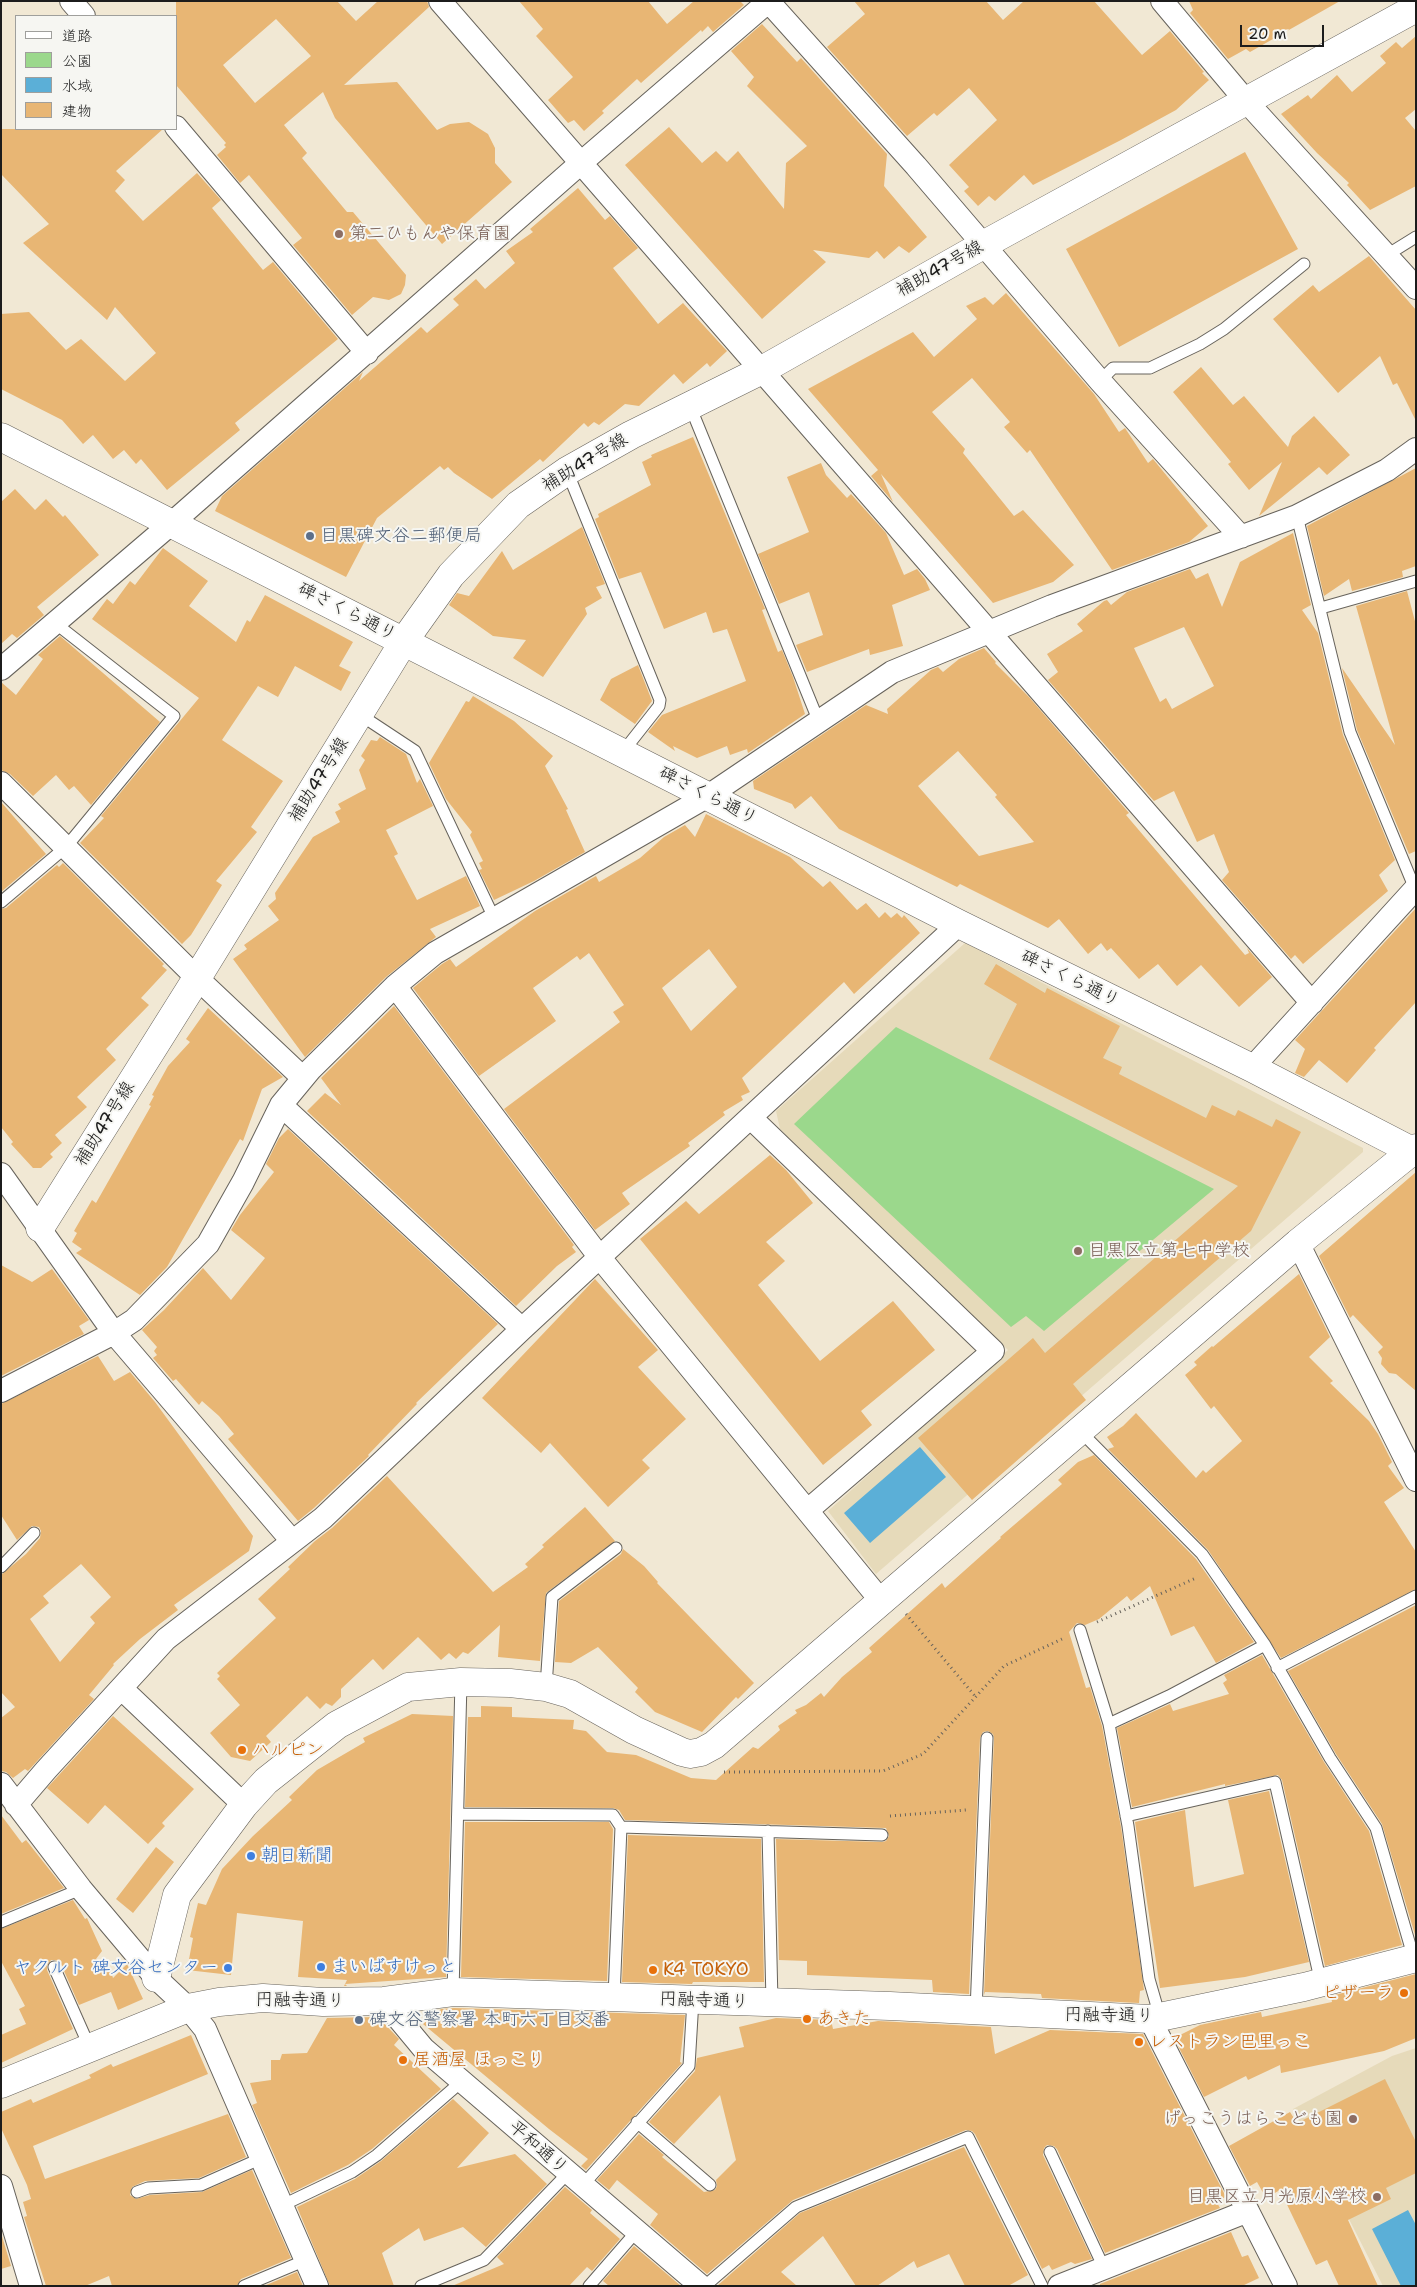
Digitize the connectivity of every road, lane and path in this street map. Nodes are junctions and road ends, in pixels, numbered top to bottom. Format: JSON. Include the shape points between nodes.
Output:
{"nodes":[{"id":1,"x":71,"y":1,"type":"edge"},
{"id":2,"x":440,"y":1,"type":"edge"},
{"id":3,"x":768,"y":1,"type":"edge"},
{"id":4,"x":1162,"y":1,"type":"edge"},
{"id":5,"x":1416,"y":8,"type":"edge"},
{"id":6,"x":83,"y":15,"type":"edge"},
{"id":7,"x":1246,"y":101,"type":"junction"},
{"id":8,"x":178,"y":128,"type":"edge"},
{"id":9,"x":582,"y":162,"type":"junction"},
{"id":10,"x":1416,"y":236,"type":"edge"},
{"id":11,"x":984,"y":245,"type":"junction"},
{"id":12,"x":1387,"y":255,"type":"junction"},
{"id":13,"x":1304,"y":264,"type":"dead end"},
{"id":14,"x":1416,"y":288,"type":"edge"},
{"id":15,"x":367,"y":353,"type":"junction"},
{"id":16,"x":762,"y":370,"type":"junction"},
{"id":17,"x":1100,"y":381,"type":"junction"},
{"id":18,"x":690,"y":406,"type":"junction"},
{"id":19,"x":1,"y":437,"type":"edge"},
{"id":20,"x":1416,"y":449,"type":"edge"},
{"id":21,"x":567,"y":471,"type":"junction"},
{"id":22,"x":1297,"y":516,"type":"junction"},
{"id":23,"x":172,"y":523,"type":"junction"},
{"id":24,"x":1241,"y":537,"type":"junction"},
{"id":25,"x":1416,"y":581,"type":"edge"},
{"id":26,"x":1321,"y":608,"type":"junction"},
{"id":27,"x":56,"y":623,"type":"junction"},
{"id":28,"x":988,"y":633,"type":"junction"},
{"id":29,"x":404,"y":641,"type":"junction"},
{"id":30,"x":1,"y":669,"type":"edge"},
{"id":31,"x":359,"y":714,"type":"junction"},
{"id":32,"x":819,"y":722,"type":"junction"},
{"id":33,"x":622,"y":753,"type":"junction"},
{"id":34,"x":1,"y":783,"type":"edge"},
{"id":35,"x":708,"y":796,"type":"junction"},
{"id":36,"x":66,"y":847,"type":"junction"},
{"id":37,"x":1415,"y":888,"type":"edge"},
{"id":38,"x":1,"y":902,"type":"edge"},
{"id":39,"x":494,"y":918,"type":"junction"},
{"id":40,"x":959,"y":924,"type":"junction"},
{"id":41,"x":198,"y":978,"type":"junction"},
{"id":42,"x":395,"y":986,"type":"junction"},
{"id":43,"x":1312,"y":1003,"type":"junction"},
{"id":44,"x":1252,"y":1068,"type":"junction"},
{"id":45,"x":304,"y":1078,"type":"junction"},
{"id":46,"x":281,"y":1105,"type":"junction"},
{"id":47,"x":751,"y":1118,"type":"junction"},
{"id":48,"x":1414,"y":1151,"type":"edge"},
{"id":49,"x":1,"y":1174,"type":"edge"},
{"id":50,"x":40,"y":1228,"type":"junction"},
{"id":51,"x":1298,"y":1243,"type":"junction"},
{"id":52,"x":600,"y":1259,"type":"junction"},
{"id":53,"x":522,"y":1330,"type":"junction"},
{"id":54,"x":114,"y":1333,"type":"junction"},
{"id":55,"x":1,"y":1391,"type":"edge"},
{"id":56,"x":1078,"y":1430,"type":"junction"},
{"id":57,"x":1416,"y":1480,"type":"edge"},
{"id":58,"x":808,"y":1510,"type":"junction"},
{"id":59,"x":34,"y":1533,"type":"dead end"},
{"id":60,"x":292,"y":1542,"type":"junction"},
{"id":61,"x":616,"y":1548,"type":"dead end"},
{"id":62,"x":1,"y":1567,"type":"edge"},
{"id":63,"x":1213,"y":1570,"type":"junction"},
{"id":64,"x":1416,"y":1596,"type":"edge"},
{"id":65,"x":886,"y":1598,"type":"junction"},
{"id":66,"x":1080,"y":1630,"type":"junction"},
{"id":67,"x":1265,"y":1645,"type":"junction"},
{"id":68,"x":1277,"y":1668,"type":"junction"},
{"id":69,"x":461,"y":1682,"type":"junction"},
{"id":70,"x":546,"y":1687,"type":"junction"},
{"id":71,"x":122,"y":1689,"type":"junction"},
{"id":72,"x":975,"y":1696,"type":"junction"},
{"id":73,"x":1109,"y":1724,"type":"junction"},
{"id":74,"x":987,"y":1738,"type":"dead end"},
{"id":75,"x":701,"y":1752,"type":"junction"},
{"id":76,"x":1,"y":1784,"type":"edge"},
{"id":77,"x":244,"y":1805,"type":"junction"},
{"id":78,"x":16,"y":1806,"type":"junction"},
{"id":79,"x":984,"y":1808,"type":"junction"},
{"id":80,"x":458,"y":1814,"type":"junction"},
{"id":81,"x":1126,"y":1816,"type":"junction"},
{"id":82,"x":620,"y":1827,"type":"junction"},
{"id":83,"x":768,"y":1831,"type":"junction"},
{"id":84,"x":882,"y":1835,"type":"joint"},
{"id":85,"x":81,"y":1889,"type":"junction"},
{"id":86,"x":1,"y":1922,"type":"edge"},
{"id":87,"x":1415,"y":1959,"type":"edge"},
{"id":88,"x":54,"y":1967,"type":"dead end"},
{"id":89,"x":156,"y":1978,"type":"junction"},
{"id":90,"x":1321,"y":1983,"type":"junction"},
{"id":91,"x":453,"y":1992,"type":"junction"},
{"id":92,"x":614,"y":1997,"type":"junction"},
{"id":93,"x":693,"y":2000,"type":"junction"},
{"id":94,"x":384,"y":2001,"type":"junction"},
{"id":95,"x":772,"y":2004,"type":"junction"},
{"id":96,"x":188,"y":2008,"type":"junction"},
{"id":97,"x":976,"y":2011,"type":"junction"},
{"id":98,"x":1155,"y":2018,"type":"junction"},
{"id":99,"x":90,"y":2048,"type":"junction"},
{"id":100,"x":461,"y":2082,"type":"junction"},
{"id":101,"x":1,"y":2084,"type":"edge"},
{"id":102,"x":637,"y":2122,"type":"junction"},
{"id":103,"x":1050,"y":2152,"type":"dead end"},
{"id":104,"x":262,"y":2158,"type":"junction"},
{"id":105,"x":575,"y":2179,"type":"junction"},
{"id":106,"x":710,"y":2185,"type":"dead end"},
{"id":107,"x":1,"y":2186,"type":"edge"},
{"id":108,"x":137,"y":2192,"type":"dead end"},
{"id":109,"x":283,"y":2205,"type":"junction"},
{"id":110,"x":1248,"y":2211,"type":"junction"},
{"id":111,"x":636,"y":2232,"type":"junction"},
{"id":112,"x":306,"y":2260,"type":"junction"},
{"id":113,"x":1093,"y":2277,"type":"edge"},
{"id":114,"x":31,"y":2286,"type":"edge"},
{"id":115,"x":244,"y":2286,"type":"edge"},
{"id":116,"x":317,"y":2286,"type":"edge"},
{"id":117,"x":422,"y":2286,"type":"edge"},
{"id":118,"x":589,"y":2286,"type":"edge"},
{"id":119,"x":701,"y":2286,"type":"edge"},
{"id":120,"x":705,"y":2286,"type":"edge"},
{"id":121,"x":1042,"y":2286,"type":"edge"},
{"id":122,"x":1059,"y":2286,"type":"edge"},
{"id":123,"x":1286,"y":2286,"type":"edge"}],
"edges":[{"from":1,"to":6,"type":"street"},
{"from":2,"to":9,"type":"street"},
{"from":3,"to":9,"type":"street"},
{"from":3,"to":11,"type":"street"},
{"from":4,"to":7,"type":"street"},
{"from":5,"to":7,"type":"street","name":"補助47号線"},
{"from":7,"to":11,"type":"street","name":"補助47号線"},
{"from":7,"to":12,"type":"street"},
{"from":8,"to":15,"type":"street"},
{"from":9,"to":15,"type":"street"},
{"from":9,"to":16,"type":"street"},
{"from":10,"to":12,"type":"lane"},
{"from":11,"to":16,"type":"street","name":"補助47号線"},
{"from":11,"to":17,"type":"street"},
{"from":12,"to":14,"type":"street"},
{"from":13,"to":17,"type":"lane","via":[[1224,329],[1200,344],[1150,368],[1114,368]]},
{"from":15,"to":23,"type":"street"},
{"from":16,"to":18,"type":"street","name":"補助47号線"},
{"from":16,"to":28,"type":"street"},
{"from":17,"to":24,"type":"street"},
{"from":18,"to":21,"type":"street","name":"補助47号線"},
{"from":18,"to":32,"type":"lane"},
{"from":19,"to":23,"type":"street","name":"碑さくら通り"},
{"from":20,"to":22,"type":"street","via":[[1387,470]]},
{"from":21,"to":29,"type":"street","name":"補助47号線","via":[[518,504],[451,575]]},
{"from":21,"to":33,"type":"lane","via":[[660,700],[659,706]]},
{"from":22,"to":24,"type":"street"},
{"from":22,"to":26,"type":"lane"},
{"from":23,"to":27,"type":"street"},
{"from":23,"to":29,"type":"street","name":"碑さくら通り"},
{"from":24,"to":28,"type":"street","via":[[1052,606]]},
{"from":25,"to":26,"type":"lane"},
{"from":26,"to":37,"type":"lane","via":[[1350,732]]},
{"from":27,"to":30,"type":"street"},
{"from":27,"to":36,"type":"lane","via":[[174,716]]},
{"from":28,"to":32,"type":"street","via":[[892,672]]},
{"from":28,"to":43,"type":"street"},
{"from":29,"to":31,"type":"street","name":"補助47号線"},
{"from":29,"to":33,"type":"street","name":"碑さくら通り"},
{"from":31,"to":39,"type":"lane","via":[[415,751]]},
{"from":31,"to":41,"type":"street","name":"補助47号線"},
{"from":32,"to":35,"type":"street"},
{"from":33,"to":35,"type":"street","name":"碑さくら通り"},
{"from":34,"to":36,"type":"street"},
{"from":35,"to":39,"type":"street"},
{"from":35,"to":40,"type":"street","name":"碑さくら通り"},
{"from":36,"to":38,"type":"lane"},
{"from":36,"to":41,"type":"street"},
{"from":37,"to":43,"type":"street"},
{"from":39,"to":42,"type":"street","via":[[435,954]]},
{"from":40,"to":44,"type":"street","name":"碑さくら通り"},
{"from":40,"to":47,"type":"street"},
{"from":41,"to":45,"type":"street"},
{"from":41,"to":50,"type":"street","name":"補助47号線"},
{"from":42,"to":45,"type":"street"},
{"from":42,"to":52,"type":"street"},
{"from":43,"to":44,"type":"street"},
{"from":44,"to":48,"type":"street","name":"碑さくら通り"},
{"from":45,"to":46,"type":"street"},
{"from":46,"to":53,"type":"street"},
{"from":46,"to":54,"type":"street","via":[[208,1244],[134,1320]]},
{"from":47,"to":52,"type":"street"},
{"from":47,"to":58,"type":"street","via":[[993,1351]]},
{"from":48,"to":51,"type":"street"},
{"from":49,"to":50,"type":"street"},
{"from":50,"to":54,"type":"street"},
{"from":51,"to":56,"type":"street"},
{"from":51,"to":57,"type":"street"},
{"from":52,"to":53,"type":"street"},
{"from":52,"to":58,"type":"street"},
{"from":53,"to":60,"type":"street","via":[[323,1518]]},
{"from":54,"to":55,"type":"street"},
{"from":54,"to":60,"type":"street"},
{"from":56,"to":63,"type":"lane","via":[[1202,1554]]},
{"from":56,"to":65,"type":"street"},
{"from":58,"to":65,"type":"street"},
{"from":59,"to":62,"type":"lane"},
{"from":60,"to":71,"type":"street","via":[[166,1640]]},
{"from":61,"to":70,"type":"lane","via":[[552,1597]]},
{"from":63,"to":66,"type":"path"},
{"from":63,"to":67,"type":"lane"},
{"from":64,"to":68,"type":"lane"},
{"from":65,"to":72,"type":"path"},
{"from":65,"to":75,"type":"street","via":[[725,1737]]},
{"from":66,"to":72,"type":"path","via":[[1004,1666]]},
{"from":66,"to":73,"type":"lane"},
{"from":67,"to":68,"type":"lane"},
{"from":67,"to":73,"type":"lane"},
{"from":68,"to":87,"type":"lane","via":[[1376,1828]]},
{"from":69,"to":70,"type":"street"},
{"from":69,"to":77,"type":"street","via":[[408,1687],[358,1713],[337,1725],[266,1781]]},
{"from":69,"to":80,"type":"lane"},
{"from":70,"to":75,"type":"street","via":[[570,1694],[634,1730],[682,1752]]},
{"from":71,"to":77,"type":"street"},
{"from":71,"to":78,"type":"street"},
{"from":72,"to":75,"type":"path","via":[[924,1754],[883,1771],[718,1772]]},
{"from":73,"to":81,"type":"lane"},
{"from":74,"to":79,"type":"lane"},
{"from":76,"to":78,"type":"street"},
{"from":77,"to":89,"type":"street","via":[[177,1895]]},
{"from":78,"to":85,"type":"street"},
{"from":79,"to":84,"type":"path","via":[[888,1816]]},
{"from":79,"to":97,"type":"lane"},
{"from":80,"to":82,"type":"lane","via":[[613,1815]]},
{"from":80,"to":91,"type":"lane"},
{"from":81,"to":90,"type":"lane","via":[[1275,1782]]},
{"from":81,"to":98,"type":"lane"},
{"from":82,"to":83,"type":"lane"},
{"from":82,"to":92,"type":"lane"},
{"from":83,"to":84,"type":"lane"},
{"from":83,"to":95,"type":"lane"},
{"from":85,"to":86,"type":"lane"},
{"from":85,"to":89,"type":"street"},
{"from":87,"to":90,"type":"street","name":"円融寺通り"},
{"from":88,"to":99,"type":"lane"},
{"from":89,"to":96,"type":"street"},
{"from":90,"to":98,"type":"street","name":"円融寺通り"},
{"from":91,"to":92,"type":"street","name":"円融寺通り"},
{"from":91,"to":94,"type":"street","name":"円融寺通り"},
{"from":92,"to":93,"type":"street","name":"円融寺通り"},
{"from":93,"to":95,"type":"street","name":"円融寺通り"},
{"from":93,"to":102,"type":"lane","via":[[689,2066]]},
{"from":94,"to":96,"type":"street","name":"円融寺通り","via":[[323,2002],[263,1998]]},
{"from":94,"to":100,"type":"street","name":"平和通り","via":[[423,2048]]},
{"from":95,"to":97,"type":"street","name":"円融寺通り"},
{"from":96,"to":99,"type":"street","name":"円融寺通り"},
{"from":96,"to":104,"type":"street","via":[[205,2029]]},
{"from":97,"to":98,"type":"street","name":"円融寺通り"},
{"from":98,"to":110,"type":"street"},
{"from":99,"to":101,"type":"street","name":"円融寺通り"},
{"from":100,"to":105,"type":"street","name":"平和通り"},
{"from":100,"to":109,"type":"lane","via":[[377,2155],[352,2172]]},
{"from":102,"to":105,"type":"lane"},
{"from":102,"to":106,"type":"lane"},
{"from":103,"to":113,"type":"lane"},
{"from":104,"to":108,"type":"lane","via":[[201,2185],[148,2188]]},
{"from":104,"to":109,"type":"street"},
{"from":105,"to":111,"type":"street","name":"平和通り"},
{"from":105,"to":117,"type":"lane","via":[[484,2260]]},
{"from":107,"to":114,"type":"street"},
{"from":109,"to":112,"type":"street"},
{"from":110,"to":113,"type":"street"},
{"from":110,"to":123,"type":"street"},
{"from":111,"to":118,"type":"lane"},
{"from":111,"to":119,"type":"street","name":"平和通り"},
{"from":112,"to":115,"type":"lane"},
{"from":112,"to":116,"type":"street"},
{"from":113,"to":122,"type":"street"},
{"from":120,"to":121,"type":"lane","via":[[796,2207],[968,2137]]}]}
